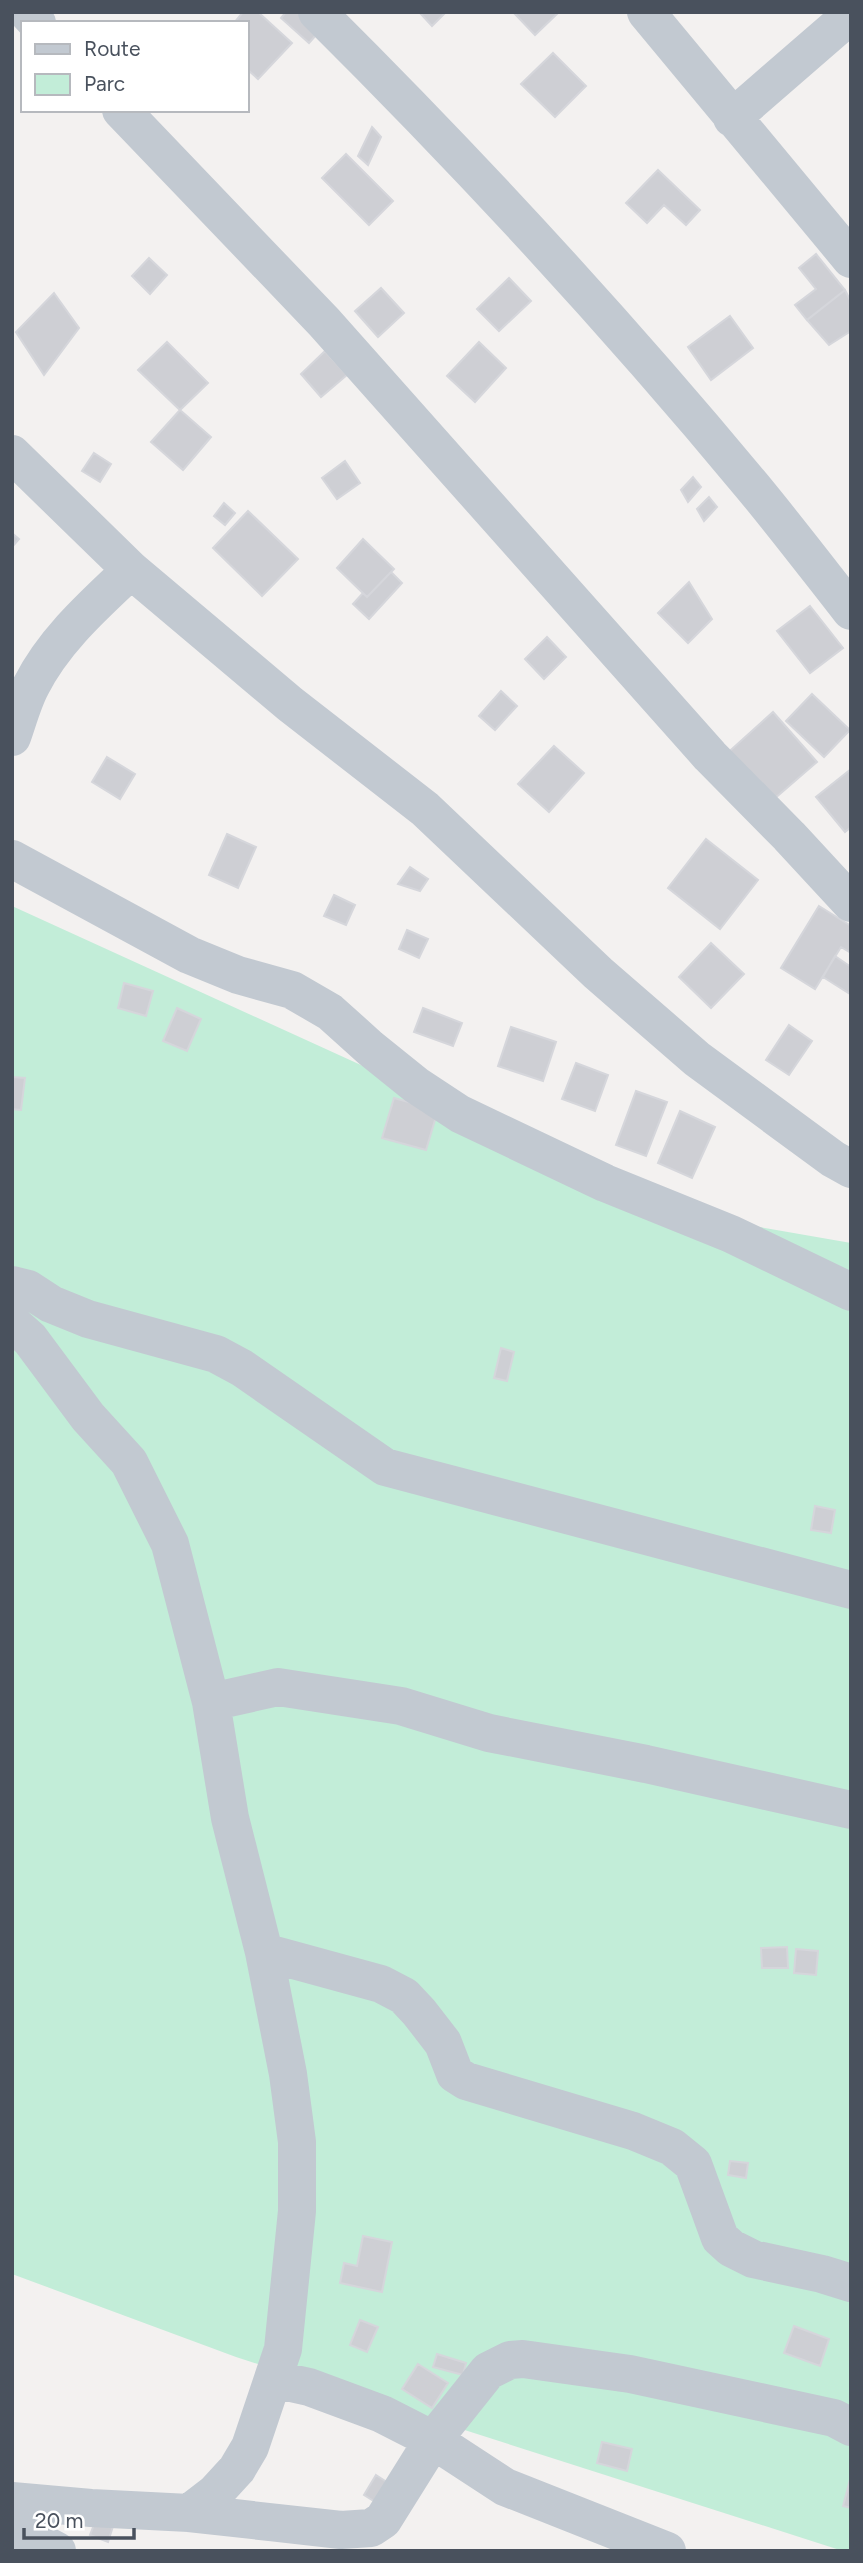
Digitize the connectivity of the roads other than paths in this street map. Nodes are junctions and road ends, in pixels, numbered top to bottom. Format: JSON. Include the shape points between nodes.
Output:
{"nodes":[{"id":1,"x":317,"y":12,"type":"edge"},
{"id":2,"x":646,"y":12,"type":"edge"},
{"id":3,"x":851,"y":19,"type":"edge"},
{"id":4,"x":123,"y":112,"type":"edge"},
{"id":5,"x":732,"y":118,"type":"junction"},
{"id":6,"x":851,"y":259,"type":"edge"},
{"id":7,"x":12,"y":454,"type":"edge"},
{"id":8,"x":131,"y":570,"type":"junction"},
{"id":9,"x":851,"y":611,"type":"edge"},
{"id":10,"x":12,"y":737,"type":"edge"},
{"id":11,"x":12,"y":859,"type":"edge"},
{"id":12,"x":851,"y":903,"type":"edge"},
{"id":13,"x":851,"y":1169,"type":"edge"},
{"id":14,"x":12,"y":1285,"type":"edge"},
{"id":15,"x":851,"y":1292,"type":"edge"},
{"id":16,"x":12,"y":1323,"type":"edge"},
{"id":17,"x":851,"y":1590,"type":"edge"},
{"id":18,"x":211,"y":1702,"type":"junction"},
{"id":19,"x":851,"y":1810,"type":"edge"},
{"id":20,"x":264,"y":1952,"type":"junction"},
{"id":21,"x":851,"y":2283,"type":"edge"},
{"id":22,"x":273,"y":2379,"type":"junction"},
{"id":23,"x":851,"y":2427,"type":"edge"},
{"id":24,"x":433,"y":2440,"type":"junction"},
{"id":25,"x":12,"y":2501,"type":"edge"},
{"id":26,"x":189,"y":2513,"type":"junction"},
{"id":27,"x":12,"y":2527,"type":"edge"},
{"id":28,"x":57,"y":2551,"type":"edge"},
{"id":29,"x":667,"y":2551,"type":"edge"}],
"edges":[{"from":1,"to":9,"type":"street","via":[[566,273],[752,486]]},
{"from":2,"to":5,"type":"street"},
{"from":3,"to":5,"type":"street"},
{"from":4,"to":12,"type":"street","via":[[324,322],[710,756]]},
{"from":5,"to":6,"type":"street"},
{"from":7,"to":8,"type":"street"},
{"from":8,"to":10,"type":"street","via":[[57,646],[31,685]]},
{"from":8,"to":13,"type":"street","via":[[290,704],[425,809],[598,973],[697,1059]]},
{"from":11,"to":15,"type":"street","via":[[189,954],[237,975],[292,990],[330,1012],[416,1086],[460,1114]]},
{"from":14,"to":17,"type":"street","via":[[88,1319],[216,1354],[384,1467]]},
{"from":16,"to":18,"type":"street","via":[[129,1462],[170,1544]]},
{"from":18,"to":19,"type":"street","via":[[278,1687],[401,1706],[489,1733]]},
{"from":18,"to":20,"type":"street","via":[[230,1818]]},
{"from":20,"to":21,"type":"street","via":[[381,1984],[404,1996],[443,2043],[455,2074],[466,2081],[672,2147],[693,2164],[720,2238],[731,2248],[753,2259]]},
{"from":20,"to":22,"type":"street","via":[[297,2142],[291,2272],[283,2349]]},
{"from":22,"to":24,"type":"street","via":[[382,2414]]},
{"from":22,"to":26,"type":"street","via":[[250,2447],[237,2469]]},
{"from":23,"to":24,"type":"street","via":[[834,2418],[630,2374],[523,2359],[499,2363],[488,2371]]},
{"from":24,"to":26,"type":"street","via":[[383,2521],[371,2528],[341,2530]]},
{"from":24,"to":29,"type":"street","via":[[505,2487]]},
{"from":25,"to":26,"type":"street"},
{"from":27,"to":28,"type":"street"}]}
